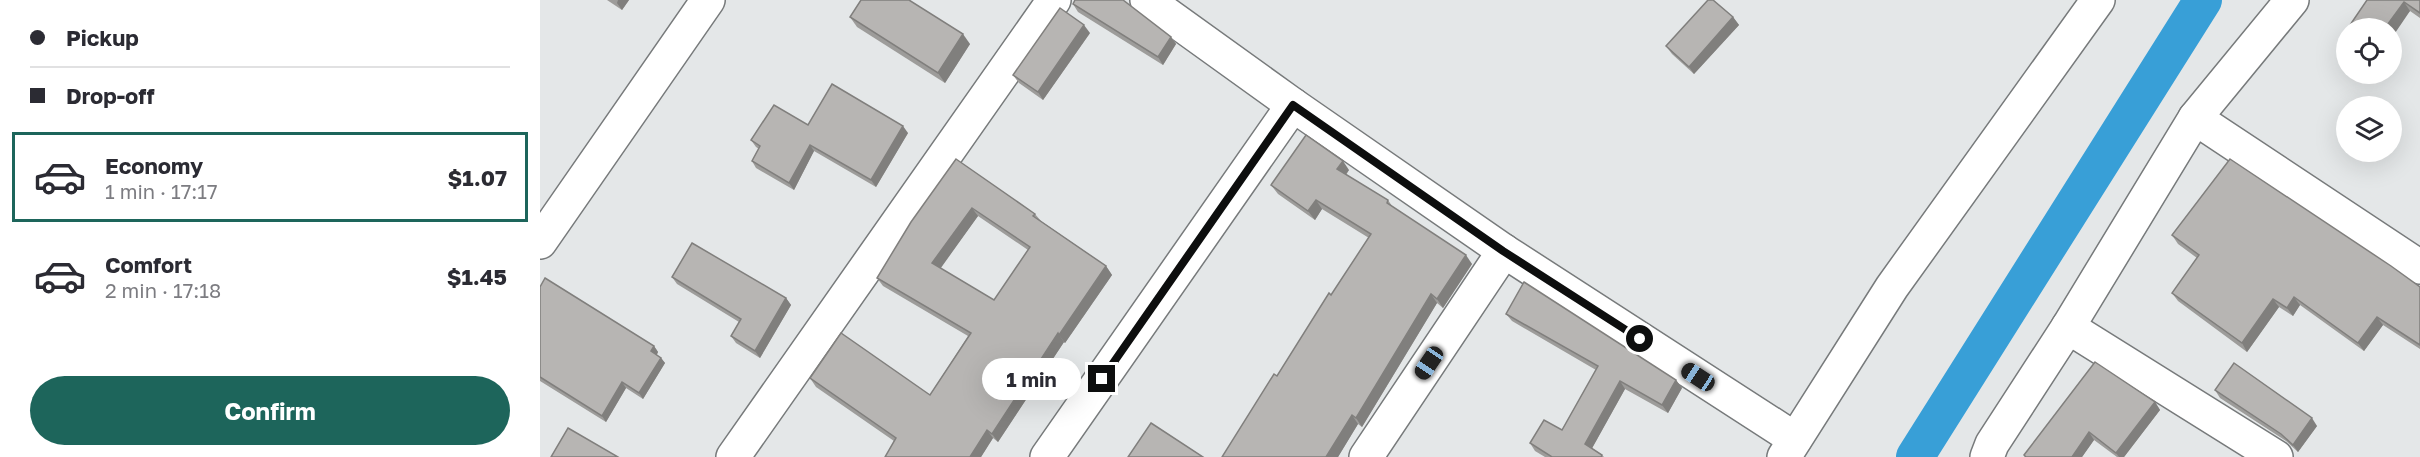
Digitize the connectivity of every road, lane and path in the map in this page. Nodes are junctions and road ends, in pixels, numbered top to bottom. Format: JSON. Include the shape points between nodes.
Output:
{"nodes":[{"id":1,"x":708,"y":0,"type":"edge"},
{"id":2,"x":1054,"y":0,"type":"edge"},
{"id":3,"x":1147,"y":0,"type":"edge"},
{"id":4,"x":2098,"y":0,"type":"edge"},
{"id":5,"x":2292,"y":0,"type":"edge"},
{"id":6,"x":1293,"y":105,"type":"junction"},
{"id":7,"x":2195,"y":118,"type":"junction"},
{"id":8,"x":540,"y":242,"type":"edge"},
{"id":9,"x":1503,"y":251,"type":"junction"},
{"id":10,"x":2420,"y":267,"type":"edge"},
{"id":11,"x":2068,"y":327,"type":"junction"},
{"id":12,"x":1789,"y":448,"type":"edge"},
{"id":13,"x":733,"y":457,"type":"edge"},
{"id":14,"x":1047,"y":457,"type":"edge"},
{"id":15,"x":1366,"y":457,"type":"edge"},
{"id":16,"x":1987,"y":457,"type":"edge"},
{"id":17,"x":2276,"y":457,"type":"edge"}],
"edges":[{"from":1,"to":8,"type":"street"},
{"from":2,"to":13,"type":"street"},
{"from":3,"to":6,"type":"street"},
{"from":4,"to":12,"type":"street","via":[[1892,287]]},
{"from":5,"to":7,"type":"street"},
{"from":6,"to":9,"type":"street"},
{"from":6,"to":14,"type":"street"},
{"from":7,"to":10,"type":"street"},
{"from":7,"to":11,"type":"street"},
{"from":9,"to":12,"type":"street"},
{"from":9,"to":15,"type":"street"},
{"from":11,"to":16,"type":"street"},
{"from":11,"to":17,"type":"street"}]}
